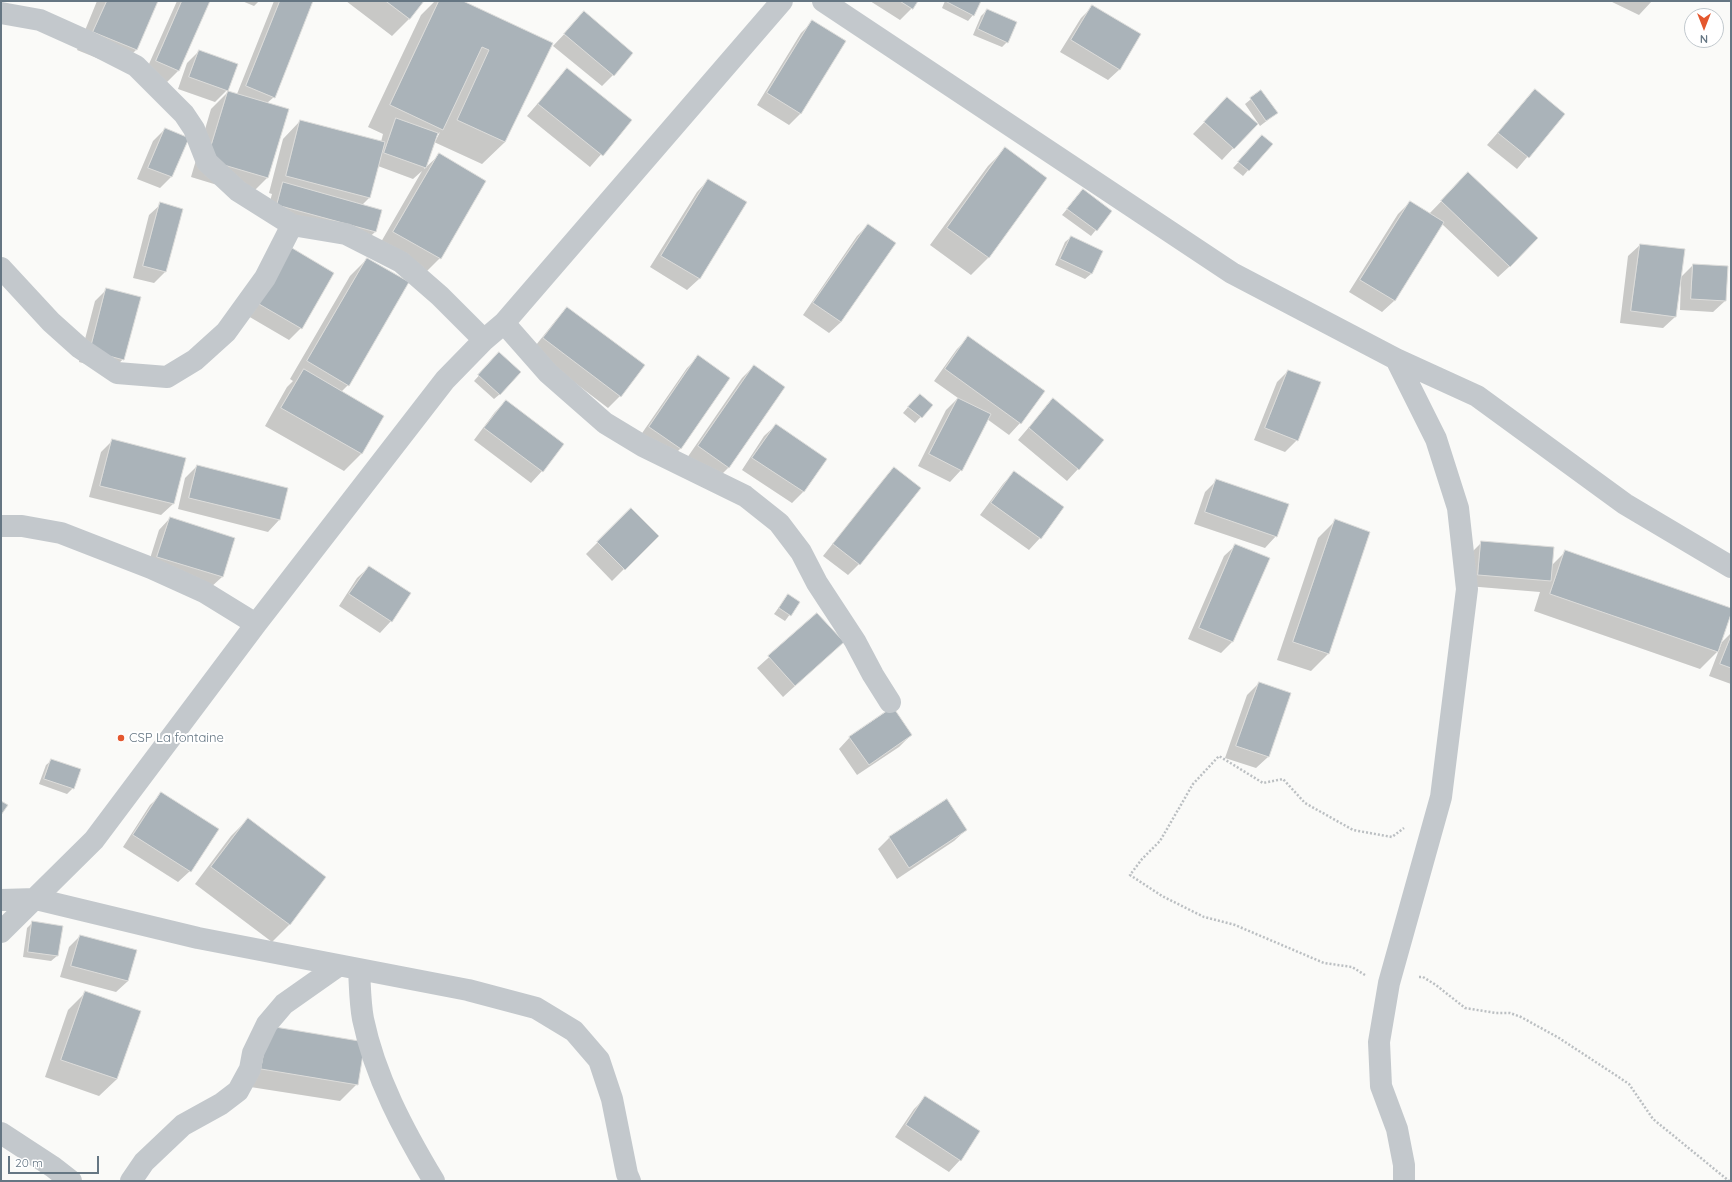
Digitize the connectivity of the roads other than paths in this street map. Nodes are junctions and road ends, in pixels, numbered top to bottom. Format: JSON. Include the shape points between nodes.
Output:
{"nodes":[{"id":1,"x":782,"y":1,"type":"edge"},
{"id":2,"x":824,"y":1,"type":"edge"},
{"id":3,"x":4,"y":9,"type":"edge"},
{"id":4,"x":292,"y":225,"type":"junction"},
{"id":5,"x":1,"y":268,"type":"edge"},
{"id":6,"x":504,"y":323,"type":"junction"},
{"id":7,"x":484,"y":340,"type":"junction"},
{"id":8,"x":1396,"y":359,"type":"junction"},
{"id":9,"x":1,"y":526,"type":"edge"},
{"id":10,"x":1731,"y":567,"type":"edge"},
{"id":11,"x":256,"y":624,"type":"junction"},
{"id":12,"x":890,"y":702,"type":"dead end"},
{"id":13,"x":36,"y":899,"type":"junction"},
{"id":14,"x":1,"y":900,"type":"edge"},
{"id":15,"x":1,"y":932,"type":"edge"},
{"id":16,"x":338,"y":966,"type":"junction"},
{"id":17,"x":359,"y":970,"type":"junction"},
{"id":18,"x":1,"y":1133,"type":"edge"},
{"id":19,"x":71,"y":1181,"type":"edge"},
{"id":20,"x":131,"y":1181,"type":"edge"},
{"id":21,"x":434,"y":1181,"type":"edge"},
{"id":22,"x":630,"y":1181,"type":"edge"},
{"id":23,"x":1404,"y":1181,"type":"edge"}],
"edges":[{"from":1,"to":6,"type":"street"},
{"from":2,"to":8,"type":"street","via":[[1232,273]]},
{"from":3,"to":4,"type":"street","via":[[40,20],[136,66],[184,114],[194,129],[207,162],[219,175],[238,192]]},
{"from":4,"to":5,"type":"street","via":[[265,278],[226,332],[194,360],[167,376],[117,373],[80,348],[51,322]]},
{"from":4,"to":7,"type":"street","via":[[346,234],[401,262]]},
{"from":6,"to":7,"type":"street"},
{"from":6,"to":12,"type":"street","via":[[548,373],[605,423],[643,446],[745,496],[779,523],[801,552],[817,583],[856,641]]},
{"from":7,"to":11,"type":"street","via":[[445,380]]},
{"from":8,"to":10,"type":"street","via":[[1477,396],[1624,504]]},
{"from":8,"to":23,"type":"street","via":[[1436,439],[1458,508],[1467,589],[1441,797],[1389,983],[1379,1042],[1381,1086],[1397,1129],[1404,1165]]},
{"from":9,"to":11,"type":"street","via":[[22,526],[61,532],[204,592]]},
{"from":11,"to":13,"type":"street","via":[[94,840]]},
{"from":13,"to":14,"type":"street"},
{"from":13,"to":15,"type":"street"},
{"from":13,"to":16,"type":"street","via":[[198,938]]},
{"from":16,"to":17,"type":"street"},
{"from":16,"to":20,"type":"street","via":[[284,1004],[267,1024],[253,1053],[250,1069],[238,1091],[221,1104],[183,1125],[144,1162]]},
{"from":17,"to":21,"type":"street","via":[[363,1018],[377,1067],[407,1136]]},
{"from":17,"to":22,"type":"street","via":[[468,990],[536,1008],[574,1030],[599,1060],[612,1099]]},
{"from":18,"to":19,"type":"street"}]}
